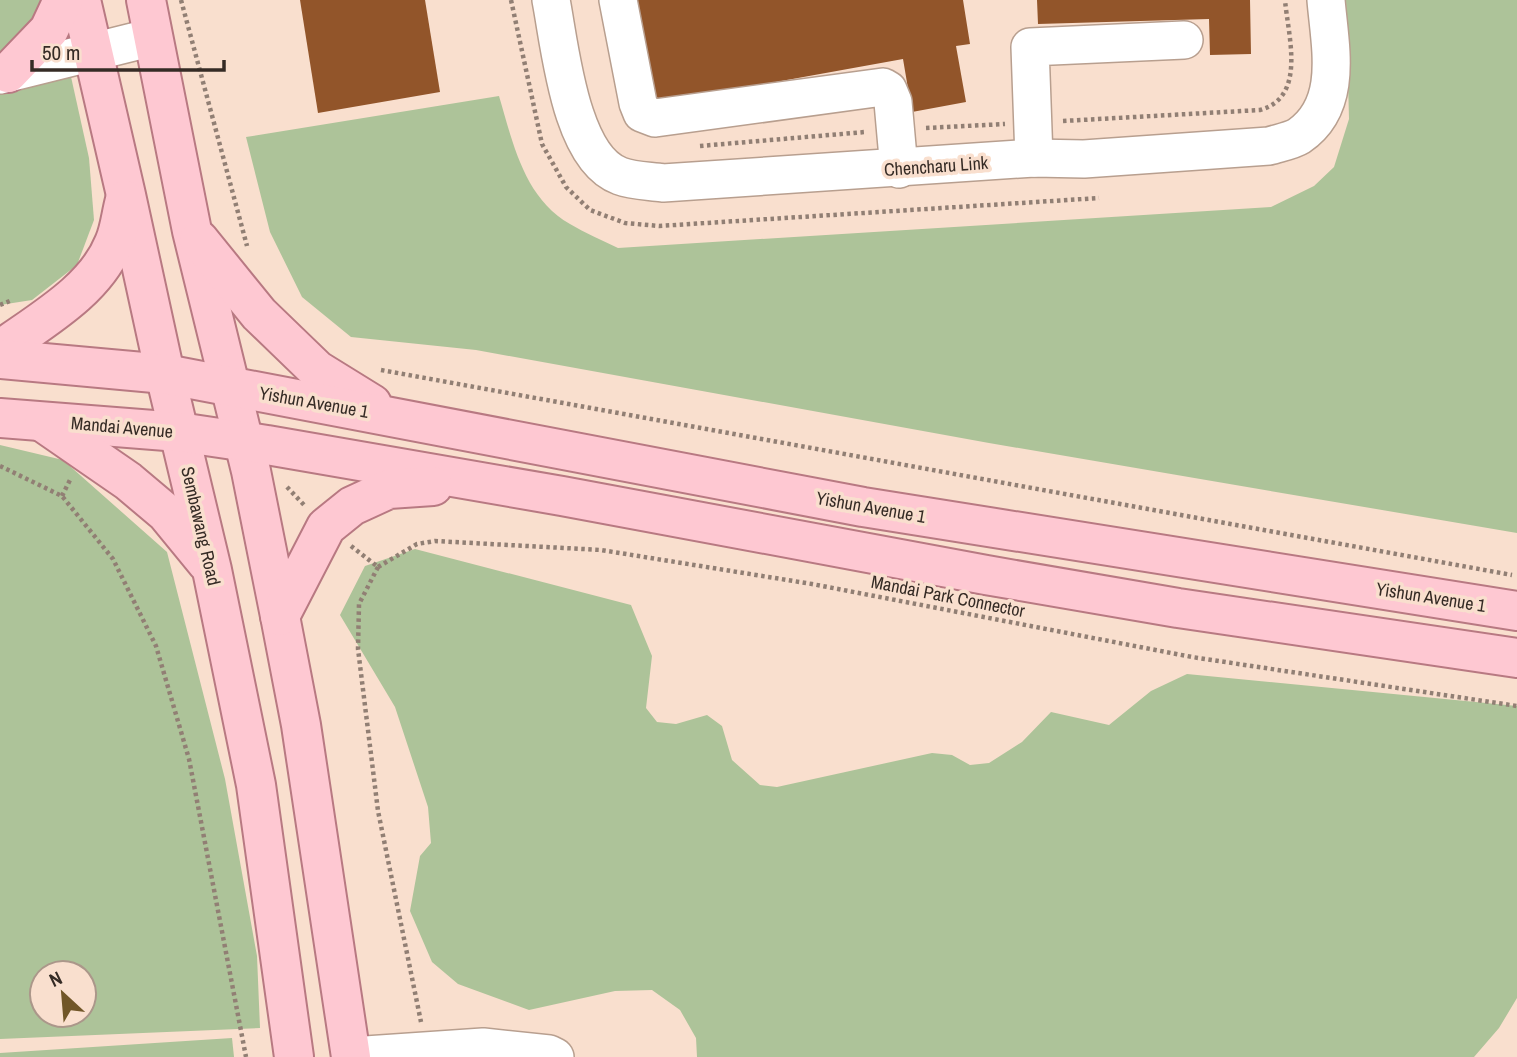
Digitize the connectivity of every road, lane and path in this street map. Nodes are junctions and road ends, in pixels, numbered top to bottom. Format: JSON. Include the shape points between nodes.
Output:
{"nodes":[{"id":1,"x":63,"y":0,"type":"edge"},
{"id":2,"x":81,"y":0,"type":"edge"},
{"id":3,"x":146,"y":0,"type":"edge"},
{"id":4,"x":181,"y":0,"type":"edge"},
{"id":5,"x":551,"y":0,"type":"edge"},
{"id":6,"x":618,"y":0,"type":"edge"},
{"id":7,"x":1285,"y":0,"type":"edge"},
{"id":8,"x":1326,"y":0,"type":"edge"},
{"id":9,"x":153,"y":37,"type":"junction"},
{"id":10,"x":1184,"y":40,"type":"dead end"},
{"id":11,"x":92,"y":52,"type":"junction"},
{"id":12,"x":4,"y":74,"type":"edge"},
{"id":13,"x":1057,"y":121,"type":"dead end"},
{"id":14,"x":1017,"y":123,"type":"dead end"},
{"id":15,"x":895,"y":129,"type":"junction"},
{"id":16,"x":696,"y":146,"type":"dead end"},
{"id":17,"x":1034,"y":158,"type":"junction"},
{"id":18,"x":899,"y":169,"type":"junction"},
{"id":19,"x":126,"y":195,"type":"junction"},
{"id":20,"x":192,"y":231,"type":"junction"},
{"id":21,"x":249,"y":253,"type":"dead end"},
{"id":22,"x":20,"y":298,"type":"dead end"},
{"id":23,"x":0,"y":304,"type":"edge"},
{"id":24,"x":0,"y":349,"type":"edge"},
{"id":25,"x":0,"y":359,"type":"edge"},
{"id":26,"x":374,"y":369,"type":"dead end"},
{"id":27,"x":164,"y":374,"type":"junction"},
{"id":28,"x":228,"y":386,"type":"junction"},
{"id":29,"x":392,"y":416,"type":"junction"},
{"id":30,"x":0,"y":418,"type":"edge"},
{"id":31,"x":39,"y":420,"type":"junction"},
{"id":32,"x":179,"y":432,"type":"junction"},
{"id":33,"x":244,"y":442,"type":"junction"},
{"id":34,"x":0,"y":466,"type":"edge"},
{"id":35,"x":482,"y":484,"type":"junction"},
{"id":36,"x":212,"y":570,"type":"junction"},
{"id":37,"x":1517,"y":576,"type":"edge"},
{"id":38,"x":1517,"y":611,"type":"edge"},
{"id":39,"x":280,"y":616,"type":"junction"},
{"id":40,"x":1517,"y":658,"type":"edge"},
{"id":41,"x":1517,"y":706,"type":"edge"},
{"id":42,"x":427,"y":1051,"type":"junction"},
{"id":43,"x":246,"y":1057,"type":"edge"},
{"id":44,"x":294,"y":1057,"type":"edge"},
{"id":45,"x":351,"y":1057,"type":"edge"},
{"id":46,"x":555,"y":1057,"type":"edge"}],
"edges":[{"from":1,"to":12,"type":"main road","via":[[49,30]]},
{"from":2,"to":11,"type":"main road","name":"Sembawang Road"},
{"from":3,"to":9,"type":"main road"},
{"from":4,"to":21,"type":"path"},
{"from":5,"to":18,"type":"street","name":"Chencharu Link","via":[[574,117],[599,162],[619,176],[663,183]]},
{"from":6,"to":15,"type":"street","via":[[638,103],[647,116],[883,87],[892,95]]},
{"from":7,"to":13,"type":"path","via":[[1291,72],[1287,89],[1269,108]]},
{"from":8,"to":17,"type":"street","name":"Chencharu Link","via":[[1332,67],[1327,102],[1316,122],[1297,137],[1269,146],[1084,159]]},
{"from":9,"to":11,"type":"street"},
{"from":9,"to":20,"type":"main road"},
{"from":10,"to":17,"type":"street","via":[[1030,47]]},
{"from":11,"to":12,"type":"street"},
{"from":11,"to":19,"type":"main road","name":"Sembawang Road"},
{"from":14,"to":15,"type":"path"},
{"from":15,"to":16,"type":"path"},
{"from":15,"to":18,"type":"street"},
{"from":17,"to":18,"type":"street","name":"Chencharu Link"},
{"from":19,"to":24,"type":"main road","via":[[114,244],[95,274],[58,308]]},
{"from":19,"to":27,"type":"main road","name":"Sembawang Road"},
{"from":20,"to":28,"type":"main road"},
{"from":20,"to":29,"type":"main road","via":[[259,314],[317,370]]},
{"from":22,"to":23,"type":"path"},
{"from":25,"to":27,"type":"main road"},
{"from":26,"to":37,"type":"path"},
{"from":27,"to":28,"type":"main road"},
{"from":27,"to":32,"type":"main road","name":"Sembawang Road"},
{"from":28,"to":29,"type":"main road","name":"Yishun Avenue 1"},
{"from":28,"to":33,"type":"main road"},
{"from":29,"to":38,"type":"main road","name":"Yishun Avenue 1","via":[[863,507]]},
{"from":30,"to":31,"type":"main road","name":"Mandai Avenue"},
{"from":31,"to":32,"type":"main road","name":"Mandai Avenue"},
{"from":31,"to":36,"type":"main road","via":[[166,513]]},
{"from":32,"to":33,"type":"main road","name":"Mandai Avenue"},
{"from":32,"to":36,"type":"main road","name":"Sembawang Road"},
{"from":33,"to":35,"type":"main road"},
{"from":33,"to":39,"type":"main road"},
{"from":34,"to":43,"type":"path","via":[[62,496],[113,559],[156,646],[189,760]]},
{"from":35,"to":39,"type":"main road","via":[[389,489],[352,506],[326,527]]},
{"from":35,"to":40,"type":"main road","via":[[1041,585]]},
{"from":36,"to":44,"type":"main road","name":"Sembawang Road","via":[[256,785]]},
{"from":39,"to":45,"type":"main road"},
{"from":41,"to":42,"type":"path","name":"Mandai Park Connector","via":[[1192,657],[812,584],[601,550],[435,541],[417,544],[378,567],[359,604],[358,649],[378,811]]},
{"from":42,"to":45,"type":"street"},
{"from":42,"to":46,"type":"street","via":[[483,1047]]}]}
